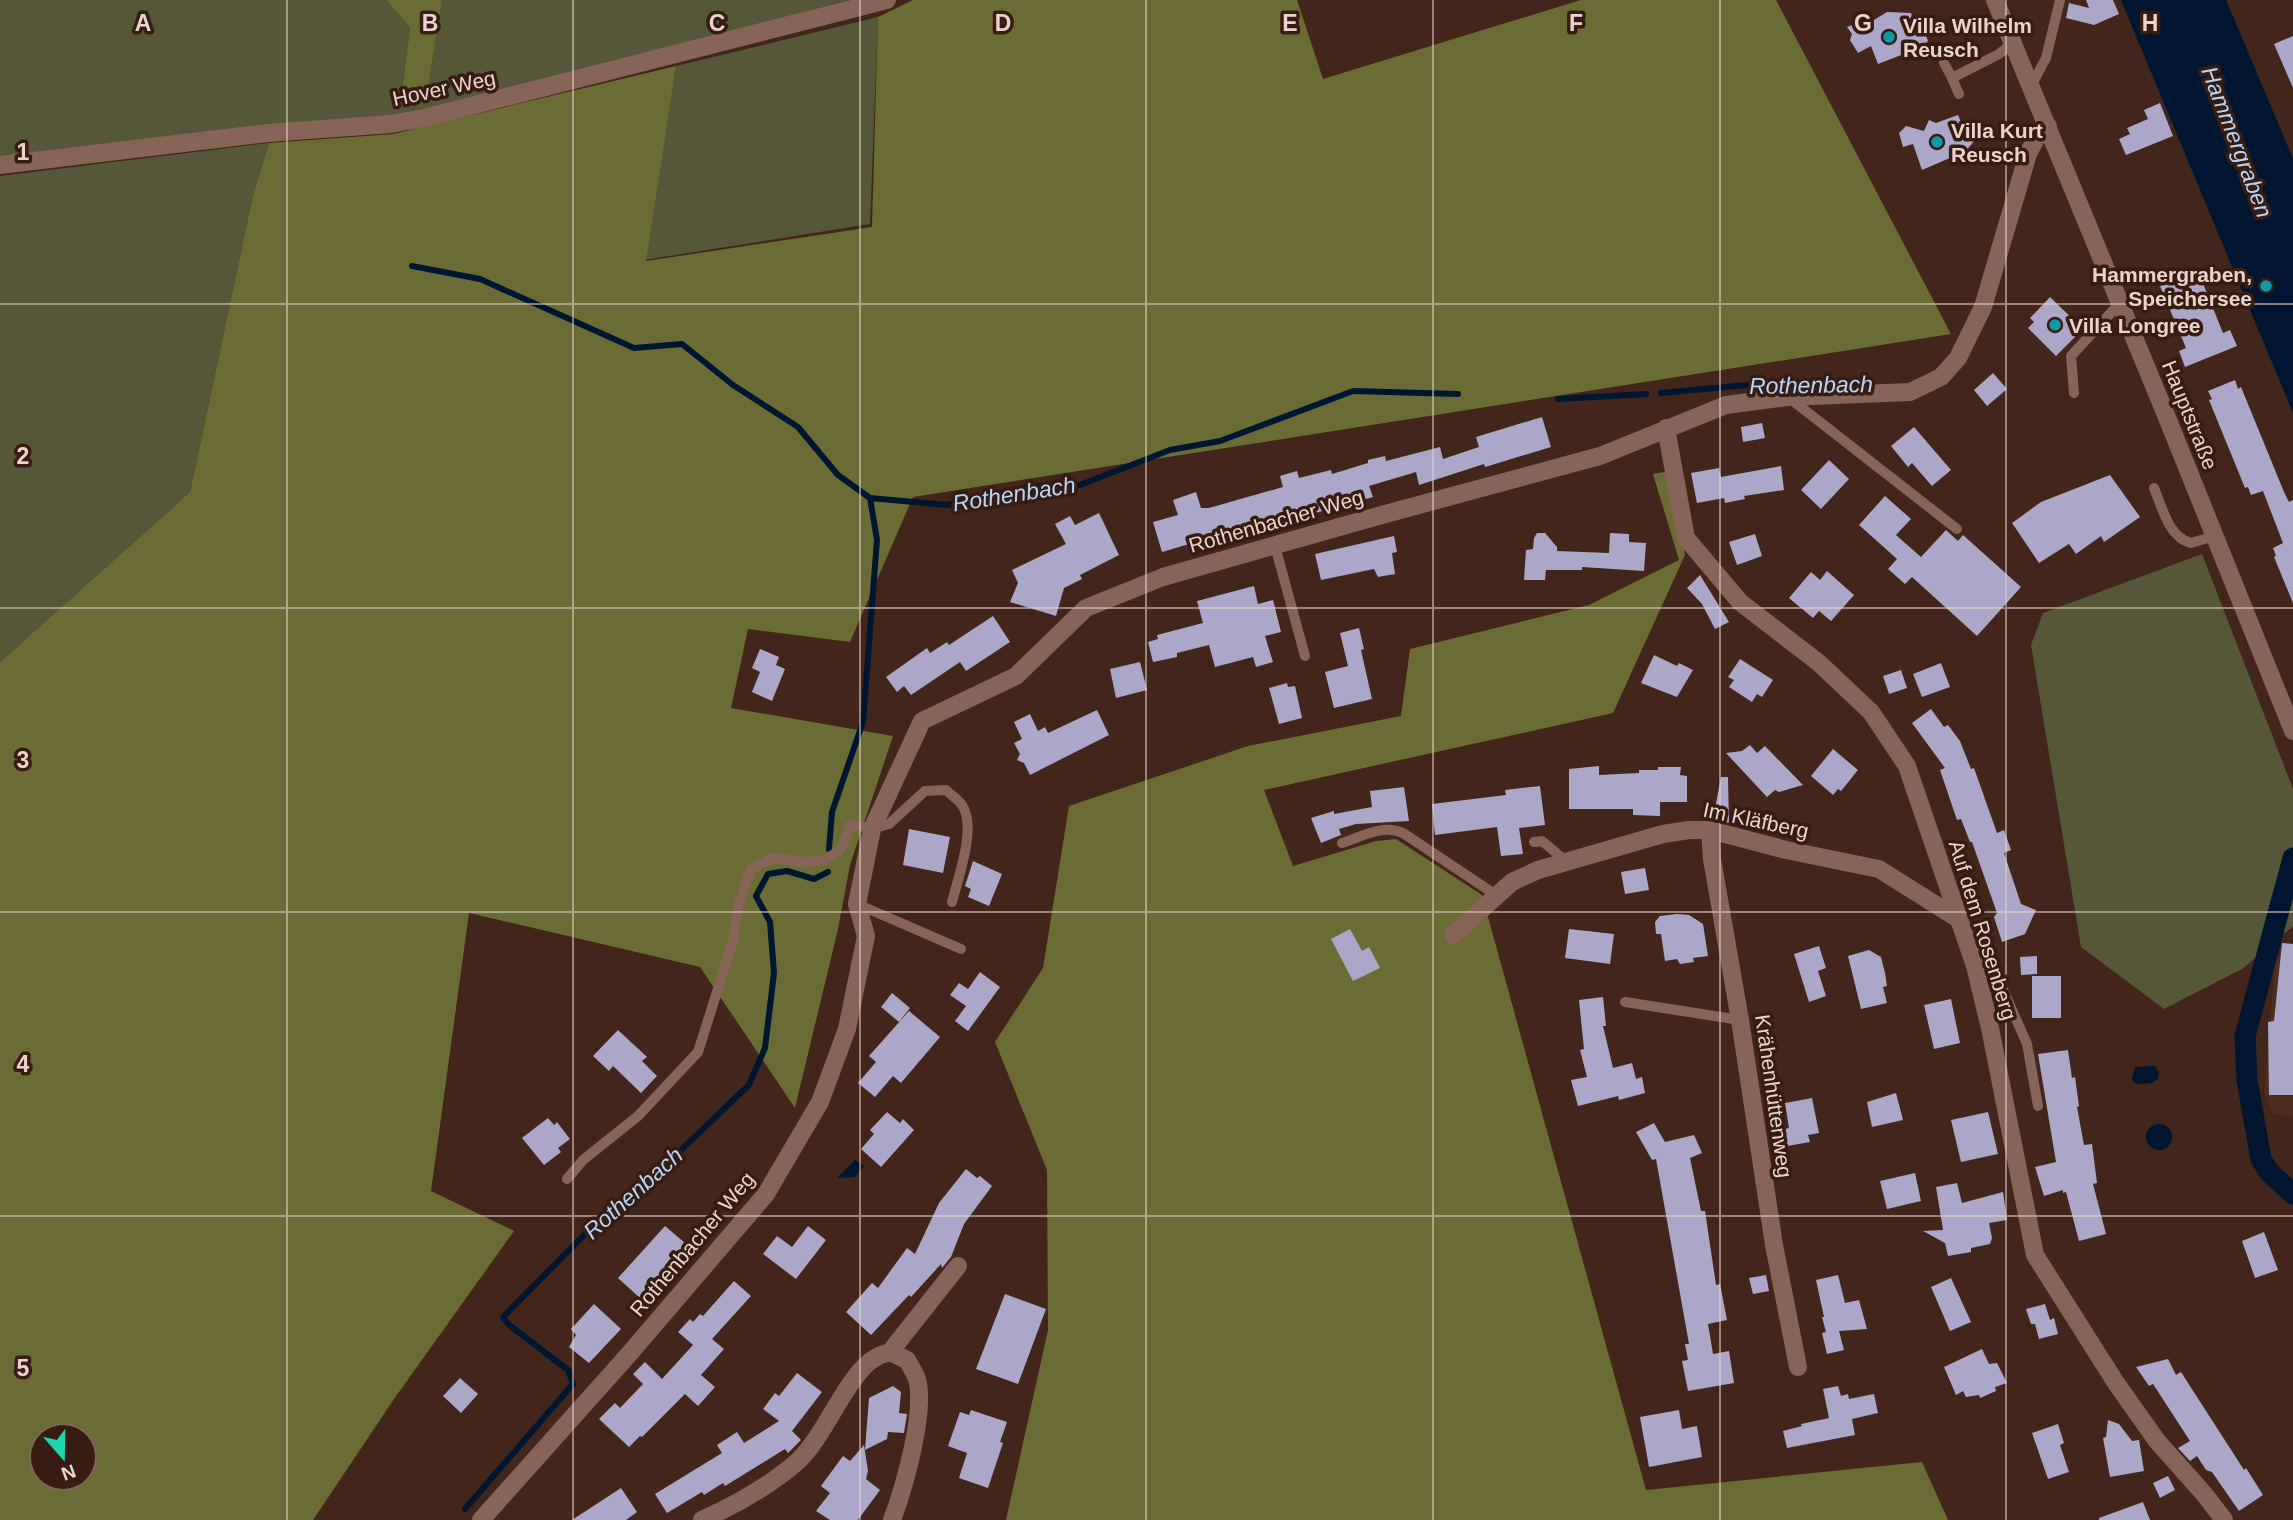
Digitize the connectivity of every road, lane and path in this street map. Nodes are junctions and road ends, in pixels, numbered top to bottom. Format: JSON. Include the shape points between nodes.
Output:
{"nodes":[{"id":1,"x":887,"y":0,"type":"edge"},
{"id":2,"x":1995,"y":0,"type":"edge"},
{"id":3,"x":2060,"y":0,"type":"edge"},
{"id":4,"x":2013,"y":43,"type":"junction"},
{"id":5,"x":1944,"y":64,"type":"dead end"},
{"id":6,"x":1952,"y":78,"type":"junction"},
{"id":7,"x":2031,"y":86,"type":"junction"},
{"id":8,"x":1959,"y":94,"type":"dead end"},
{"id":9,"x":2048,"y":126,"type":"junction"},
{"id":10,"x":0,"y":164,"type":"edge"},
{"id":11,"x":2120,"y":303,"type":"junction"},
{"id":12,"x":2074,"y":393,"type":"dead end"},
{"id":13,"x":1788,"y":397,"type":"junction"},
{"id":14,"x":1666,"y":428,"type":"junction"},
{"id":15,"x":2154,"y":488,"type":"dead end"},
{"id":16,"x":1956,"y":529,"type":"dead end"},
{"id":17,"x":2215,"y":536,"type":"junction"},
{"id":18,"x":1275,"y":546,"type":"junction"},
{"id":19,"x":1305,"y":656,"type":"dead end"},
{"id":20,"x":2293,"y":731,"type":"edge"},
{"id":21,"x":872,"y":829,"type":"junction"},
{"id":22,"x":1710,"y":830,"type":"junction"},
{"id":23,"x":1538,"y":842,"type":"dead end"},
{"id":24,"x":1342,"y":843,"type":"dead end"},
{"id":25,"x":1567,"y":862,"type":"junction"},
{"id":26,"x":1496,"y":895,"type":"junction"},
{"id":27,"x":952,"y":902,"type":"dead end"},
{"id":28,"x":857,"y":904,"type":"junction"},
{"id":29,"x":1960,"y":920,"type":"junction"},
{"id":30,"x":1453,"y":935,"type":"dead end"},
{"id":31,"x":961,"y":949,"type":"dead end"},
{"id":32,"x":1972,"y":956,"type":"junction"},
{"id":33,"x":1625,"y":1002,"type":"dead end"},
{"id":34,"x":1740,"y":1020,"type":"junction"},
{"id":35,"x":2038,"y":1106,"type":"dead end"},
{"id":36,"x":566,"y":1179,"type":"dead end"},
{"id":37,"x":958,"y":1266,"type":"dead end"},
{"id":38,"x":890,"y":1352,"type":"junction"},
{"id":39,"x":1798,"y":1367,"type":"dead end"},
{"id":40,"x":481,"y":1520,"type":"edge"},
{"id":41,"x":702,"y":1520,"type":"edge"},
{"id":42,"x":892,"y":1520,"type":"edge"},
{"id":43,"x":2224,"y":1520,"type":"edge"}],
"edges":[{"from":1,"to":10,"type":"street","name":"Hover Weg","via":[[424,118]]},
{"from":2,"to":4,"type":"street","name":"Hauptstraße"},
{"from":3,"to":7,"type":"lane","via":[[2046,58]]},
{"from":4,"to":6,"type":"lane"},
{"from":4,"to":7,"type":"street","name":"Hauptstraße"},
{"from":5,"to":6,"type":"lane"},
{"from":6,"to":8,"type":"lane"},
{"from":7,"to":9,"type":"street","name":"Hauptstraße"},
{"from":9,"to":11,"type":"street","name":"Hauptstraße"},
{"from":9,"to":13,"type":"street","name":"Rothenbacher Weg","via":[[2028,154],[1983,307],[1958,358],[1941,377],[1910,392]]},
{"from":11,"to":12,"type":"lane","via":[[2071,356]]},
{"from":11,"to":17,"type":"street","name":"Hauptstraße"},
{"from":13,"to":14,"type":"street","name":"Rothenbacher Weg","via":[[1726,405]]},
{"from":13,"to":16,"type":"lane"},
{"from":14,"to":18,"type":"street","name":"Rothenbacher Weg","via":[[1600,456]]},
{"from":14,"to":29,"type":"street","name":"Auf dem Rosenberg","via":[[1686,538],[1740,602],[1819,663],[1871,712],[1907,766]]},
{"from":15,"to":17,"type":"lane","via":[[2178,537],[2191,543]]},
{"from":17,"to":20,"type":"street","name":"Hauptstraße"},
{"from":18,"to":19,"type":"lane"},
{"from":18,"to":21,"type":"street","name":"Rothenbacher Weg","via":[[1163,578],[1086,608],[1016,676],[922,721]]},
{"from":21,"to":27,"type":"lane","via":[[889,824],[925,791],[946,790],[964,806],[968,829],[965,856]]},
{"from":21,"to":28,"type":"street","name":"Rothenbacher Weg"},
{"from":21,"to":36,"type":"lane","via":[[851,824],[841,849],[825,860],[773,858],[751,869],[698,1052],[638,1116]]},
{"from":22,"to":25,"type":"street","name":"Im Kläfberg","via":[[1663,834]]},
{"from":22,"to":29,"type":"street","name":"Im Kläfberg","via":[[1880,869]]},
{"from":22,"to":34,"type":"street","name":"Krähenhüttenweg"},
{"from":23,"to":25,"type":"lane"},
{"from":24,"to":26,"type":"lane","via":[[1393,828]]},
{"from":25,"to":26,"type":"street","name":"Im Kläfberg","via":[[1512,882]]},
{"from":26,"to":30,"type":"street","name":"Im Kläfberg"},
{"from":28,"to":31,"type":"lane"},
{"from":28,"to":40,"type":"street","name":"Rothenbacher Weg","via":[[866,936],[847,1029],[820,1102],[766,1194]]},
{"from":29,"to":32,"type":"street","name":"Auf dem Rosenberg"},
{"from":32,"to":35,"type":"lane","via":[[1984,956],[1998,978],[2028,1044]]},
{"from":32,"to":43,"type":"street","name":"Auf dem Rosenberg","via":[[2035,1255],[2157,1441]]},
{"from":33,"to":34,"type":"lane"},
{"from":34,"to":39,"type":"street","name":"Krähenhüttenweg","via":[[1774,1245]]},
{"from":37,"to":38,"type":"street"},
{"from":38,"to":41,"type":"street","via":[[874,1358],[856,1376],[825,1428],[799,1460],[766,1485]]},
{"from":38,"to":42,"type":"street","via":[[907,1360],[917,1380],[919,1412]]}]}
